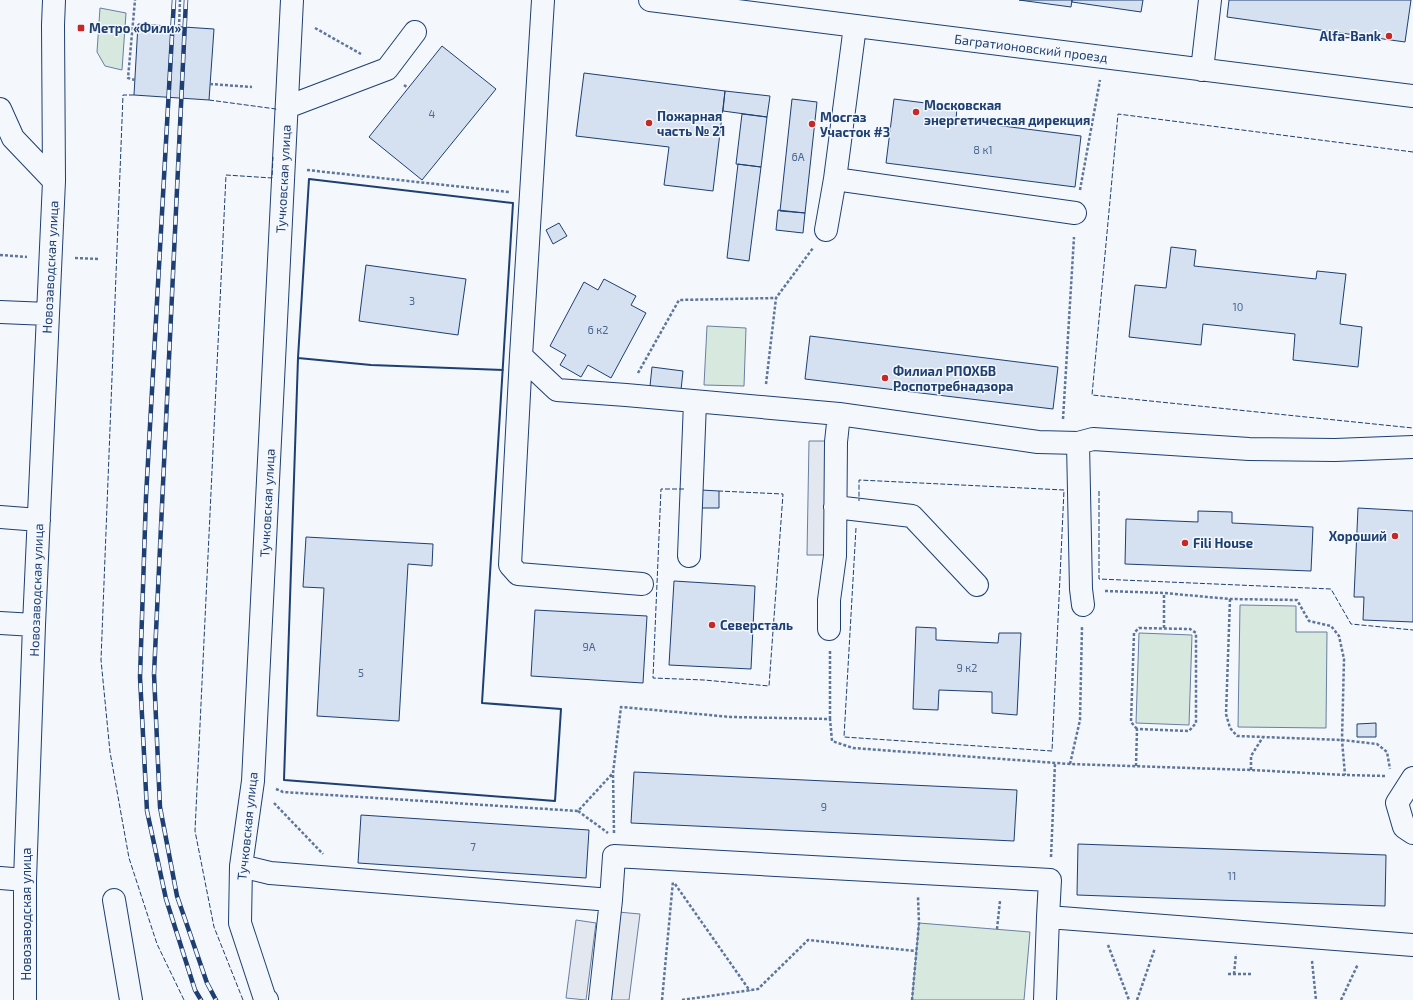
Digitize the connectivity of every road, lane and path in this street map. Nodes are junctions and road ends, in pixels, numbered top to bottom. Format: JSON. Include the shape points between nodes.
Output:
{"nodes":[{"id":1,"x":54,"y":0,"type":"edge"},
{"id":2,"x":136,"y":0,"type":"edge"},
{"id":3,"x":180,"y":0,"type":"edge"},
{"id":4,"x":292,"y":0,"type":"edge"},
{"id":5,"x":543,"y":0,"type":"edge"},
{"id":6,"x":650,"y":0,"type":"edge"},
{"id":7,"x":1210,"y":0,"type":"edge"},
{"id":8,"x":780,"y":8,"type":"edge"},
{"id":9,"x":855,"y":26,"type":"junction"},
{"id":10,"x":179,"y":27,"type":"dead end"},
{"id":11,"x":415,"y":32,"type":"dead end"},
{"id":12,"x":1202,"y":70,"type":"junction"},
{"id":13,"x":134,"y":80,"type":"dead end"},
{"id":14,"x":1100,"y":80,"type":"dead end"},
{"id":15,"x":210,"y":84,"type":"dead end"},
{"id":16,"x":252,"y":87,"type":"dead end"},
{"id":17,"x":1413,"y":96,"type":"edge"},
{"id":18,"x":287,"y":107,"type":"junction"},
{"id":19,"x":0,"y":109,"type":"edge"},
{"id":20,"x":306,"y":170,"type":"dead end"},
{"id":21,"x":835,"y":179,"type":"junction"},
{"id":22,"x":54,"y":181,"type":"junction"},
{"id":23,"x":531,"y":195,"type":"junction"},
{"id":24,"x":1076,"y":213,"type":"junction"},
{"id":25,"x":826,"y":230,"type":"joint"},
{"id":26,"x":0,"y":255,"type":"edge"},
{"id":27,"x":30,"y":257,"type":"dead end"},
{"id":28,"x":75,"y":258,"type":"dead end"},
{"id":29,"x":99,"y":259,"type":"dead end"},
{"id":30,"x":776,"y":298,"type":"junction"},
{"id":31,"x":0,"y":312,"type":"edge"},
{"id":32,"x":48,"y":314,"type":"junction"},
{"id":33,"x":521,"y":356,"type":"junction"},
{"id":34,"x":626,"y":395,"type":"junction"},
{"id":35,"x":695,"y":402,"type":"junction"},
{"id":36,"x":763,"y":406,"type":"junction"},
{"id":37,"x":839,"y":414,"type":"junction"},
{"id":38,"x":1070,"y":442,"type":"junction"},
{"id":39,"x":1413,"y":447,"type":"edge"},
{"id":40,"x":835,"y":507,"type":"junction"},
{"id":41,"x":0,"y":517,"type":"edge"},
{"id":42,"x":39,"y":520,"type":"junction"},
{"id":43,"x":689,"y":556,"type":"dead end"},
{"id":44,"x":642,"y":584,"type":"dead end"},
{"id":45,"x":977,"y":585,"type":"dead end"},
{"id":46,"x":1164,"y":593,"type":"junction"},
{"id":47,"x":1082,"y":597,"type":"junction"},
{"id":48,"x":1230,"y":599,"type":"junction"},
{"id":49,"x":0,"y":623,"type":"edge"},
{"id":50,"x":34,"y":625,"type":"junction"},
{"id":51,"x":1164,"y":628,"type":"junction"},
{"id":52,"x":829,"y":629,"type":"joint"},
{"id":53,"x":830,"y":719,"type":"junction"},
{"id":54,"x":1137,"y":729,"type":"junction"},
{"id":55,"x":1263,"y":737,"type":"junction"},
{"id":56,"x":1342,"y":740,"type":"junction"},
{"id":57,"x":1055,"y":763,"type":"junction"},
{"id":58,"x":1070,"y":764,"type":"junction"},
{"id":59,"x":1136,"y":766,"type":"junction"},
{"id":60,"x":1251,"y":770,"type":"junction"},
{"id":61,"x":1391,"y":770,"type":"dead end"},
{"id":62,"x":613,"y":773,"type":"junction"},
{"id":63,"x":1345,"y":775,"type":"junction"},
{"id":64,"x":1403,"y":777,"type":"edge"},
{"id":65,"x":253,"y":781,"type":"junction"},
{"id":66,"x":578,"y":811,"type":"junction"},
{"id":67,"x":1413,"y":833,"type":"edge"},
{"id":68,"x":676,"y":859,"type":"junction"},
{"id":69,"x":241,"y":866,"type":"junction"},
{"id":70,"x":918,"y":872,"type":"junction"},
{"id":71,"x":1003,"y":877,"type":"junction"},
{"id":72,"x":0,"y":878,"type":"edge"},
{"id":73,"x":347,"y":879,"type":"junction"},
{"id":74,"x":25,"y":880,"type":"junction"},
{"id":75,"x":1050,"y":880,"type":"junction"},
{"id":76,"x":674,"y":882,"type":"junction"},
{"id":77,"x":114,"y":900,"type":"dead end"},
{"id":78,"x":611,"y":900,"type":"junction"},
{"id":79,"x":1048,"y":917,"type":"junction"},
{"id":80,"x":1098,"y":920,"type":"junction"},
{"id":81,"x":1163,"y":925,"type":"junction"},
{"id":82,"x":997,"y":929,"type":"dead end"},
{"id":83,"x":1308,"y":937,"type":"junction"},
{"id":84,"x":1369,"y":942,"type":"junction"},
{"id":85,"x":1413,"y":945,"type":"edge"},
{"id":86,"x":916,"y":951,"type":"junction"},
{"id":87,"x":1228,"y":974,"type":"dead end"},
{"id":88,"x":1251,"y":974,"type":"dead end"},
{"id":89,"x":750,"y":990,"type":"junction"},
{"id":90,"x":25,"y":1000,"type":"edge"},
{"id":91,"x":131,"y":1000,"type":"edge"},
{"id":92,"x":267,"y":1000,"type":"edge"},
{"id":93,"x":600,"y":1000,"type":"edge"},
{"id":94,"x":662,"y":1000,"type":"edge"},
{"id":95,"x":682,"y":1000,"type":"edge"},
{"id":96,"x":912,"y":1000,"type":"edge"},
{"id":97,"x":1045,"y":1000,"type":"edge"},
{"id":98,"x":1129,"y":1000,"type":"edge"},
{"id":99,"x":1137,"y":1000,"type":"edge"},
{"id":100,"x":1316,"y":1000,"type":"edge"},
{"id":101,"x":1341,"y":1000,"type":"edge"}],
"edges":[{"from":1,"to":22,"type":"street","name":"Новозаводская улица"},
{"from":2,"to":13,"type":"path","via":[[128,78]]},
{"from":3,"to":10,"type":"path"},
{"from":4,"to":18,"type":"street","name":"Тучковская улица"},
{"from":5,"to":23,"type":"street"},
{"from":6,"to":8,"type":"street","name":"Багратионовский проезд"},
{"from":7,"to":12,"type":"street"},
{"from":8,"to":9,"type":"street","name":"Багратионовский проезд"},
{"from":9,"to":12,"type":"street","name":"Багратионовский проезд"},
{"from":9,"to":21,"type":"street"},
{"from":11,"to":18,"type":"street","via":[[387,69]]},
{"from":12,"to":17,"type":"street","name":"Багратионовский проезд"},
{"from":14,"to":24,"type":"path"},
{"from":15,"to":16,"type":"path"},
{"from":18,"to":65,"type":"street","name":"Тучковская улица"},
{"from":19,"to":22,"type":"street","via":[[13,138]]},
{"from":20,"to":23,"type":"path"},
{"from":21,"to":24,"type":"street"},
{"from":21,"to":25,"type":"street"},
{"from":22,"to":32,"type":"street","name":"Новозаводская улица"},
{"from":23,"to":33,"type":"street"},
{"from":24,"to":38,"type":"path"},
{"from":25,"to":30,"type":"path"},
{"from":26,"to":27,"type":"path"},
{"from":28,"to":29,"type":"path"},
{"from":30,"to":34,"type":"path","via":[[679,300]]},
{"from":30,"to":36,"type":"path"},
{"from":31,"to":32,"type":"street"},
{"from":32,"to":42,"type":"street","name":"Новозаводская улица"},
{"from":33,"to":34,"type":"street","via":[[557,390]]},
{"from":33,"to":44,"type":"street","via":[[510,565],[518,574]]},
{"from":34,"to":35,"type":"street"},
{"from":35,"to":36,"type":"street"},
{"from":35,"to":43,"type":"street"},
{"from":36,"to":37,"type":"street"},
{"from":37,"to":38,"type":"street","via":[[1038,442]]},
{"from":37,"to":40,"type":"street"},
{"from":38,"to":39,"type":"street","via":[[1093,439],[1249,449],[1335,450]]},
{"from":38,"to":47,"type":"street"},
{"from":40,"to":45,"type":"street","via":[[912,516]]},
{"from":40,"to":52,"type":"street","via":[[835,556],[829,600]]},
{"from":41,"to":42,"type":"street"},
{"from":42,"to":50,"type":"street","name":"Новозаводская улица"},
{"from":46,"to":47,"type":"path"},
{"from":46,"to":48,"type":"path"},
{"from":46,"to":51,"type":"path"},
{"from":47,"to":58,"type":"path","via":[[1080,720]]},
{"from":48,"to":55,"type":"path","via":[[1226,714],[1230,728],[1237,736]]},
{"from":48,"to":56,"type":"path","via":[[1297,600],[1309,621],[1331,626],[1339,636],[1344,658]]},
{"from":49,"to":50,"type":"street"},
{"from":50,"to":74,"type":"street","name":"Новозаводская улица"},
{"from":51,"to":54,"type":"path","via":[[1139,628],[1134,633],[1131,722]]},
{"from":51,"to":54,"type":"path","via":[[1190,629],[1196,634],[1196,723],[1190,731]]},
{"from":52,"to":53,"type":"path"},
{"from":53,"to":57,"type":"path","via":[[832,741],[853,748]]},
{"from":53,"to":62,"type":"path","via":[[730,717],[620,707]]},
{"from":54,"to":59,"type":"path"},
{"from":55,"to":56,"type":"path"},
{"from":55,"to":60,"type":"path","via":[[1251,756]]},
{"from":56,"to":61,"type":"path","via":[[1377,744],[1387,752]]},
{"from":56,"to":63,"type":"path"},
{"from":57,"to":58,"type":"path"},
{"from":57,"to":75,"type":"path"},
{"from":58,"to":59,"type":"path"},
{"from":59,"to":60,"type":"path"},
{"from":60,"to":63,"type":"path"},
{"from":62,"to":66,"type":"path"},
{"from":62,"to":66,"type":"path","via":[[614,837]]},
{"from":63,"to":64,"type":"path"},
{"from":64,"to":67,"type":"street","via":[[1397,803],[1404,827]]},
{"from":65,"to":66,"type":"path","via":[[283,792]]},
{"from":65,"to":69,"type":"street","name":"Тучковская улица"},
{"from":65,"to":73,"type":"path"},
{"from":68,"to":70,"type":"street"},
{"from":68,"to":76,"type":"path"},
{"from":68,"to":78,"type":"street","via":[[614,856]]},
{"from":69,"to":73,"type":"street","via":[[270,873]]},
{"from":69,"to":92,"type":"street","name":"Тучковская улица","via":[[240,923]]},
{"from":70,"to":71,"type":"street"},
{"from":70,"to":86,"type":"path","via":[[919,923]]},
{"from":71,"to":75,"type":"street"},
{"from":71,"to":82,"type":"path"},
{"from":72,"to":74,"type":"street"},
{"from":73,"to":78,"type":"street"},
{"from":74,"to":90,"type":"street","name":"Новозаводская улица"},
{"from":75,"to":79,"type":"street"},
{"from":76,"to":89,"type":"path"},
{"from":76,"to":94,"type":"path"},
{"from":77,"to":91,"type":"street"},
{"from":78,"to":93,"type":"street"},
{"from":79,"to":80,"type":"street"},
{"from":79,"to":97,"type":"street"},
{"from":80,"to":81,"type":"street"},
{"from":80,"to":98,"type":"path"},
{"from":81,"to":83,"type":"street"},
{"from":81,"to":99,"type":"path"},
{"from":83,"to":84,"type":"street"},
{"from":83,"to":100,"type":"path"},
{"from":84,"to":85,"type":"street"},
{"from":84,"to":101,"type":"path"},
{"from":86,"to":89,"type":"path","via":[[808,940],[758,989]]},
{"from":86,"to":96,"type":"path"},
{"from":87,"to":88,"type":"path"},
{"from":89,"to":95,"type":"path"}]}
